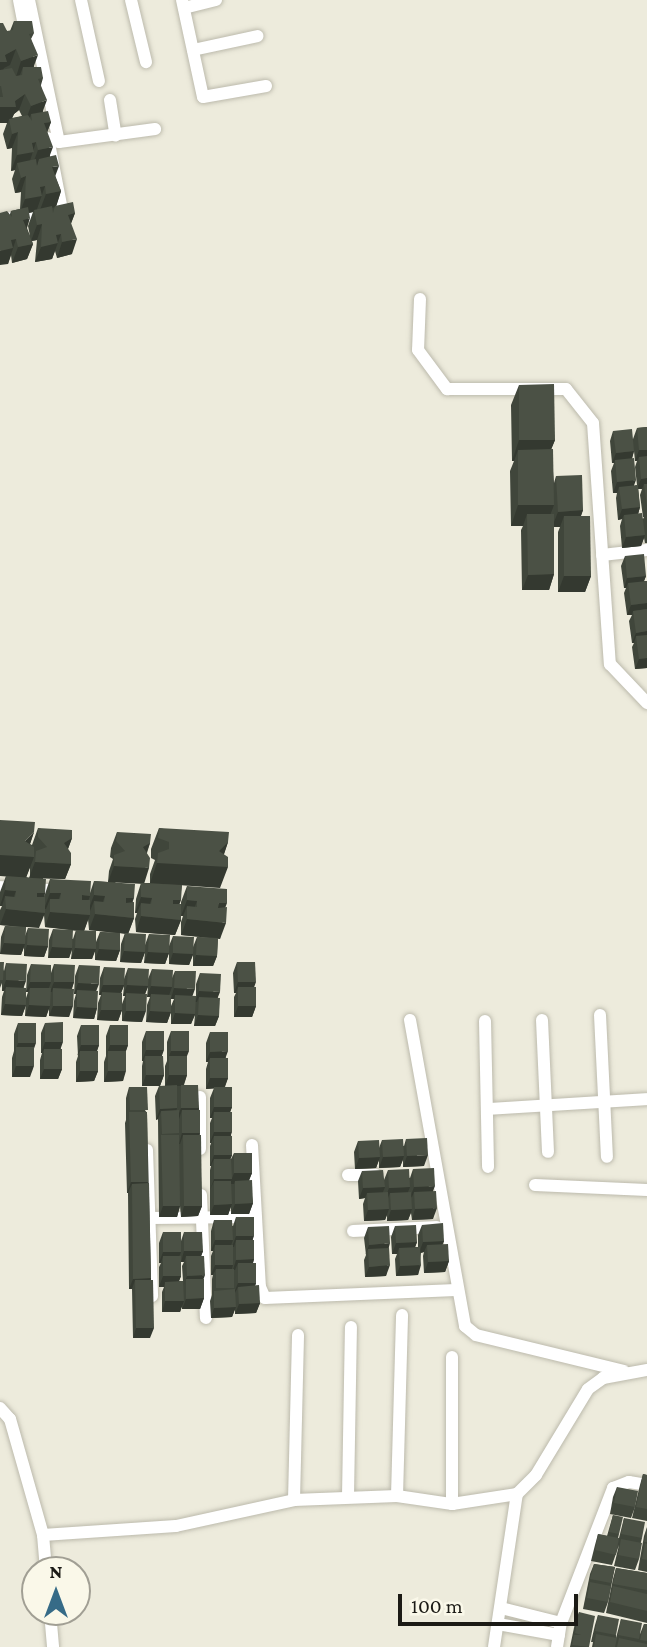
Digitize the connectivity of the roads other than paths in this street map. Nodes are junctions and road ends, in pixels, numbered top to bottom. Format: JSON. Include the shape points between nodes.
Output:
{"nodes":[{"id":1,"x":19,"y":0,"type":"edge"},
{"id":2,"x":29,"y":0,"type":"edge"},
{"id":3,"x":81,"y":0,"type":"edge"},
{"id":4,"x":131,"y":0,"type":"edge"},
{"id":5,"x":216,"y":0,"type":"edge"},
{"id":6,"x":183,"y":4,"type":"edge"},
{"id":7,"x":258,"y":36,"type":"dead end"},
{"id":8,"x":193,"y":50,"type":"junction"},
{"id":9,"x":146,"y":62,"type":"dead end"},
{"id":10,"x":99,"y":81,"type":"dead end"},
{"id":11,"x":266,"y":86,"type":"dead end"},
{"id":12,"x":110,"y":100,"type":"dead end"},
{"id":13,"x":155,"y":129,"type":"dead end"},
{"id":14,"x":116,"y":136,"type":"junction"},
{"id":15,"x":0,"y":220,"type":"edge"},
{"id":16,"x":420,"y":299,"type":"dead end"},
{"id":17,"x":647,"y":550,"type":"edge"},
{"id":18,"x":602,"y":555,"type":"junction"},
{"id":19,"x":647,"y":703,"type":"edge"},
{"id":20,"x":0,"y":887,"type":"edge"},
{"id":21,"x":79,"y":892,"type":"edge"},
{"id":22,"x":600,"y":1015,"type":"dead end"},
{"id":23,"x":410,"y":1020,"type":"dead end"},
{"id":24,"x":542,"y":1020,"type":"dead end"},
{"id":25,"x":485,"y":1021,"type":"dead end"},
{"id":26,"x":200,"y":1097,"type":"edge"},
{"id":27,"x":647,"y":1099,"type":"edge"},
{"id":28,"x":604,"y":1102,"type":"junction"},
{"id":29,"x":545,"y":1105,"type":"junction"},
{"id":30,"x":488,"y":1108,"type":"junction"},
{"id":31,"x":147,"y":1138,"type":"edge"},
{"id":32,"x":252,"y":1145,"type":"dead end"},
{"id":33,"x":548,"y":1152,"type":"dead end"},
{"id":34,"x":607,"y":1157,"type":"dead end"},
{"id":35,"x":488,"y":1167,"type":"dead end"},
{"id":36,"x":386,"y":1174,"type":"edge"},
{"id":37,"x":348,"y":1175,"type":"dead end"},
{"id":38,"x":535,"y":1185,"type":"dead end"},
{"id":39,"x":647,"y":1189,"type":"edge"},
{"id":40,"x":256,"y":1217,"type":"junction"},
{"id":41,"x":201,"y":1218,"type":"junction"},
{"id":42,"x":150,"y":1219,"type":"junction"},
{"id":43,"x":446,"y":1226,"type":"junction"},
{"id":44,"x":353,"y":1231,"type":"dead end"},
{"id":45,"x":456,"y":1290,"type":"junction"},
{"id":46,"x":153,"y":1313,"type":"edge"},
{"id":47,"x":402,"y":1315,"type":"dead end"},
{"id":48,"x":206,"y":1318,"type":"dead end"},
{"id":49,"x":351,"y":1327,"type":"dead end"},
{"id":50,"x":298,"y":1335,"type":"dead end"},
{"id":51,"x":453,"y":1357,"type":"dead end"},
{"id":52,"x":647,"y":1370,"type":"edge"},
{"id":53,"x":626,"y":1371,"type":"junction"},
{"id":54,"x":0,"y":1408,"type":"edge"},
{"id":55,"x":647,"y":1485,"type":"edge"},
{"id":56,"x":517,"y":1494,"type":"junction"},
{"id":57,"x":348,"y":1496,"type":"junction"},
{"id":58,"x":397,"y":1496,"type":"junction"},
{"id":59,"x":295,"y":1500,"type":"junction"},
{"id":60,"x":452,"y":1504,"type":"junction"},
{"id":61,"x":43,"y":1535,"type":"junction"},
{"id":62,"x":45,"y":1556,"type":"edge"},
{"id":63,"x":501,"y":1608,"type":"junction"},
{"id":64,"x":580,"y":1615,"type":"edge"},
{"id":65,"x":498,"y":1624,"type":"junction"},
{"id":66,"x":51,"y":1626,"type":"edge"},
{"id":67,"x":561,"y":1629,"type":"edge"},
{"id":68,"x":53,"y":1647,"type":"edge"},
{"id":69,"x":494,"y":1647,"type":"edge"}],
"edges":[{"from":1,"to":15,"type":"street","via":[[62,210]]},
{"from":2,"to":14,"type":"street","via":[[58,142]]},
{"from":3,"to":10,"type":"street"},
{"from":4,"to":9,"type":"street"},
{"from":5,"to":6,"type":"street"},
{"from":6,"to":8,"type":"street"},
{"from":7,"to":8,"type":"street"},
{"from":8,"to":11,"type":"street","via":[[202,97]]},
{"from":12,"to":14,"type":"street"},
{"from":13,"to":14,"type":"street"},
{"from":16,"to":18,"type":"street","via":[[418,349],[447,389],[566,389],[593,422]]},
{"from":17,"to":18,"type":"street"},
{"from":18,"to":19,"type":"street","via":[[610,664]]},
{"from":20,"to":21,"type":"street"},
{"from":22,"to":28,"type":"street"},
{"from":23,"to":43,"type":"street","via":[[431,1174]]},
{"from":24,"to":29,"type":"street"},
{"from":25,"to":30,"type":"street"},
{"from":26,"to":41,"type":"street"},
{"from":27,"to":28,"type":"street"},
{"from":28,"to":29,"type":"street"},
{"from":28,"to":34,"type":"street"},
{"from":29,"to":30,"type":"street"},
{"from":29,"to":33,"type":"street"},
{"from":30,"to":35,"type":"street"},
{"from":31,"to":42,"type":"street"},
{"from":32,"to":40,"type":"street"},
{"from":36,"to":37,"type":"street"},
{"from":38,"to":39,"type":"street"},
{"from":40,"to":41,"type":"street"},
{"from":40,"to":45,"type":"street","via":[[260,1287],[265,1298]]},
{"from":41,"to":42,"type":"street"},
{"from":41,"to":48,"type":"street"},
{"from":42,"to":46,"type":"street"},
{"from":43,"to":44,"type":"street"},
{"from":43,"to":45,"type":"street"},
{"from":45,"to":53,"type":"street","via":[[461,1319],[476,1335]]},
{"from":47,"to":58,"type":"street"},
{"from":49,"to":57,"type":"street"},
{"from":50,"to":59,"type":"street"},
{"from":51,"to":60,"type":"street"},
{"from":52,"to":53,"type":"street"},
{"from":53,"to":56,"type":"street","via":[[603,1378],[588,1389],[536,1475]]},
{"from":54,"to":61,"type":"street","via":[[10,1419]]},
{"from":55,"to":67,"type":"street","via":[[629,1482],[613,1488],[606,1522]]},
{"from":56,"to":60,"type":"street"},
{"from":56,"to":63,"type":"street"},
{"from":57,"to":58,"type":"street"},
{"from":57,"to":59,"type":"street"},
{"from":58,"to":60,"type":"street"},
{"from":59,"to":61,"type":"street","via":[[176,1526]]},
{"from":61,"to":62,"type":"street"},
{"from":63,"to":65,"type":"street"},
{"from":63,"to":67,"type":"street"},
{"from":64,"to":67,"type":"street"},
{"from":65,"to":67,"type":"street"},
{"from":65,"to":69,"type":"street"},
{"from":66,"to":68,"type":"street"}]}
